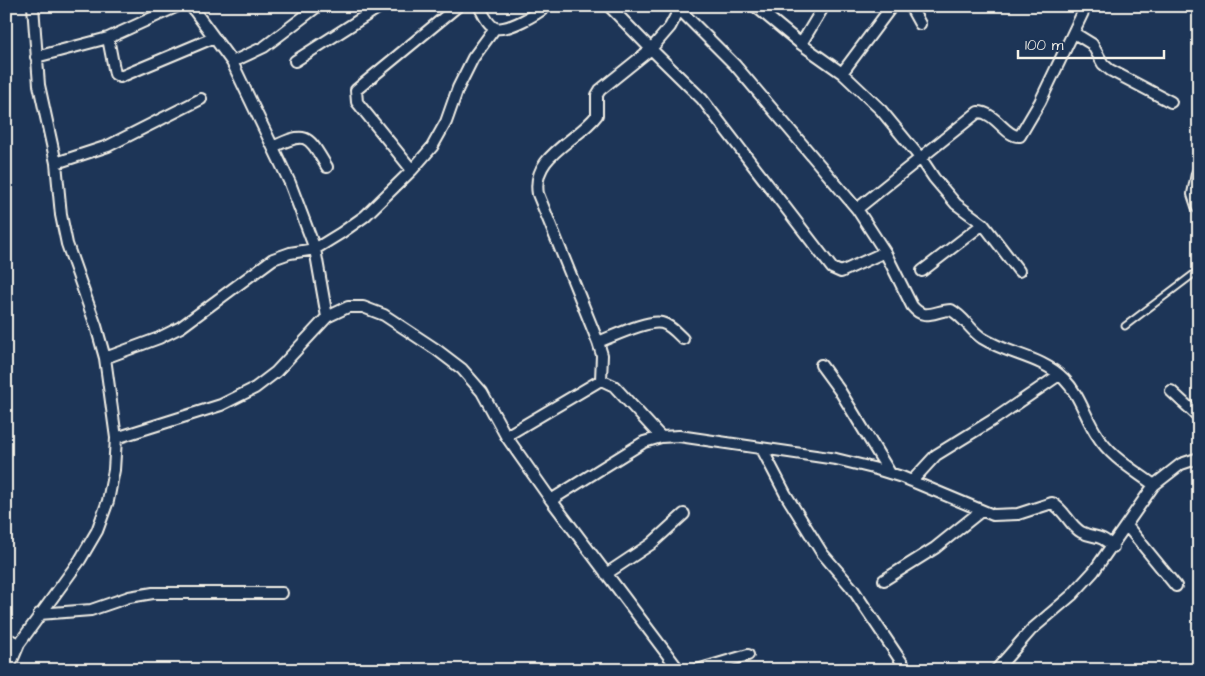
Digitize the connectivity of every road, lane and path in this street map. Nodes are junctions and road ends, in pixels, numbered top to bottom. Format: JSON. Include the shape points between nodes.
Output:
{"nodes":[{"id":1,"x":32,"y":6,"type":"edge"},
{"id":2,"x":178,"y":6,"type":"edge"},
{"id":3,"x":191,"y":6,"type":"edge"},
{"id":4,"x":318,"y":6,"type":"edge"},
{"id":5,"x":381,"y":6,"type":"edge"},
{"id":6,"x":458,"y":6,"type":"edge"},
{"id":7,"x":479,"y":6,"type":"edge"},
{"id":8,"x":547,"y":6,"type":"edge"},
{"id":9,"x":609,"y":6,"type":"edge"},
{"id":10,"x":756,"y":6,"type":"edge"},
{"id":11,"x":824,"y":6,"type":"edge"},
{"id":12,"x":892,"y":6,"type":"edge"},
{"id":13,"x":910,"y":6,"type":"edge"},
{"id":14,"x":1086,"y":6,"type":"edge"},
{"id":15,"x":680,"y":8,"type":"edge"},
{"id":16,"x":920,"y":24,"type":"dead end"},
{"id":17,"x":495,"y":28,"type":"junction"},
{"id":18,"x":1074,"y":33,"type":"junction"},
{"id":19,"x":108,"y":38,"type":"junction"},
{"id":20,"x":213,"y":38,"type":"junction"},
{"id":21,"x":800,"y":44,"type":"junction"},
{"id":22,"x":651,"y":49,"type":"junction"},
{"id":23,"x":36,"y":57,"type":"junction"},
{"id":24,"x":295,"y":61,"type":"dead end"},
{"id":25,"x":232,"y":62,"type":"junction"},
{"id":26,"x":842,"y":72,"type":"junction"},
{"id":27,"x":202,"y":99,"type":"dead end"},
{"id":28,"x":1171,"y":102,"type":"dead end"},
{"id":29,"x":273,"y":146,"type":"junction"},
{"id":30,"x":922,"y":160,"type":"junction"},
{"id":31,"x":56,"y":163,"type":"junction"},
{"id":32,"x":327,"y":167,"type":"dead end"},
{"id":33,"x":412,"y":170,"type":"junction"},
{"id":34,"x":1199,"y":174,"type":"edge"},
{"id":35,"x":1199,"y":206,"type":"edge"},
{"id":36,"x":858,"y":209,"type":"junction"},
{"id":37,"x":983,"y":224,"type":"junction"},
{"id":38,"x":315,"y":250,"type":"junction"},
{"id":39,"x":885,"y":252,"type":"junction"},
{"id":40,"x":1199,"y":270,"type":"edge"},
{"id":41,"x":1019,"y":271,"type":"dead end"},
{"id":42,"x":922,"y":272,"type":"dead end"},
{"id":43,"x":327,"y":317,"type":"junction"},
{"id":44,"x":1125,"y":326,"type":"dead end"},
{"id":45,"x":683,"y":339,"type":"dead end"},
{"id":46,"x":598,"y":342,"type":"junction"},
{"id":47,"x":104,"y":358,"type":"junction"},
{"id":48,"x":820,"y":365,"type":"dead end"},
{"id":49,"x":1059,"y":375,"type":"junction"},
{"id":50,"x":601,"y":380,"type":"junction"},
{"id":51,"x":1171,"y":391,"type":"dead end"},
{"id":52,"x":1199,"y":417,"type":"edge"},
{"id":53,"x":506,"y":436,"type":"junction"},
{"id":54,"x":661,"y":436,"type":"junction"},
{"id":55,"x":116,"y":438,"type":"junction"},
{"id":56,"x":762,"y":448,"type":"junction"},
{"id":57,"x":1199,"y":458,"type":"edge"},
{"id":58,"x":890,"y":473,"type":"junction"},
{"id":59,"x":912,"y":481,"type":"junction"},
{"id":60,"x":1154,"y":485,"type":"junction"},
{"id":61,"x":551,"y":500,"type":"junction"},
{"id":62,"x":981,"y":511,"type":"junction"},
{"id":63,"x":684,"y":514,"type":"dead end"},
{"id":64,"x":1127,"y":526,"type":"junction"},
{"id":65,"x":1113,"y":547,"type":"junction"},
{"id":66,"x":606,"y":574,"type":"junction"},
{"id":67,"x":884,"y":580,"type":"dead end"},
{"id":68,"x":1176,"y":586,"type":"dead end"},
{"id":69,"x":282,"y":594,"type":"dead end"},
{"id":70,"x":39,"y":614,"type":"junction"},
{"id":71,"x":6,"y":638,"type":"edge"},
{"id":72,"x":19,"y":644,"type":"junction"},
{"id":73,"x":748,"y":656,"type":"dead end"},
{"id":74,"x":1199,"y":664,"type":"edge"},
{"id":75,"x":676,"y":669,"type":"edge"},
{"id":76,"x":8,"y":670,"type":"edge"},
{"id":77,"x":697,"y":670,"type":"edge"},
{"id":78,"x":907,"y":670,"type":"edge"},
{"id":79,"x":996,"y":670,"type":"edge"},
{"id":80,"x":1195,"y":670,"type":"edge"}],
"edges":[{"from":1,"to":23,"type":"street"},
{"from":2,"to":19,"type":"street"},
{"from":3,"to":20,"type":"street"},
{"from":4,"to":25,"type":"street","via":[[264,47]]},
{"from":5,"to":24,"type":"street"},
{"from":6,"to":33,"type":"street","via":[[356,90],[357,102]]},
{"from":7,"to":17,"type":"street"},
{"from":8,"to":17,"type":"street","via":[[524,20]]},
{"from":9,"to":22,"type":"street"},
{"from":10,"to":21,"type":"street"},
{"from":11,"to":21,"type":"street"},
{"from":12,"to":26,"type":"street"},
{"from":13,"to":16,"type":"street"},
{"from":14,"to":18,"type":"street"},
{"from":15,"to":22,"type":"street","via":[[670,27]]},
{"from":15,"to":36,"type":"street","via":[[734,65]]},
{"from":17,"to":33,"type":"street","via":[[473,58],[432,147]]},
{"from":18,"to":28,"type":"street","via":[[1092,44],[1110,70]]},
{"from":18,"to":30,"type":"street","via":[[1020,136],[1012,134],[990,115],[978,112]]},
{"from":19,"to":20,"type":"street","via":[[115,74],[120,77]]},
{"from":19,"to":23,"type":"street"},
{"from":20,"to":25,"type":"street"},
{"from":21,"to":26,"type":"street"},
{"from":22,"to":39,"type":"street","via":[[702,99],[832,268],[841,272]]},
{"from":22,"to":46,"type":"street","via":[[600,90],[597,115],[548,158],[536,183]]},
{"from":23,"to":31,"type":"street"},
{"from":25,"to":29,"type":"street"},
{"from":26,"to":30,"type":"street","via":[[881,110]]},
{"from":27,"to":31,"type":"street","via":[[108,146]]},
{"from":29,"to":32,"type":"street","via":[[300,136],[315,147]]},
{"from":29,"to":38,"type":"street"},
{"from":30,"to":36,"type":"street"},
{"from":30,"to":37,"type":"street","via":[[956,204]]},
{"from":31,"to":47,"type":"street","via":[[67,244]]},
{"from":33,"to":38,"type":"street","via":[[365,216]]},
{"from":34,"to":35,"type":"main road","via":[[1195,194]]},
{"from":36,"to":39,"type":"street"},
{"from":37,"to":41,"type":"street"},
{"from":37,"to":42,"type":"street"},
{"from":38,"to":43,"type":"street"},
{"from":38,"to":47,"type":"street","via":[[273,259],[181,327]]},
{"from":39,"to":49,"type":"street","via":[[917,312],[930,315],[951,310],[981,338],[1049,366]]},
{"from":40,"to":44,"type":"lane"},
{"from":43,"to":53,"type":"street","via":[[348,307],[363,307],[384,315],[438,350],[462,369],[482,392]]},
{"from":43,"to":55,"type":"street","via":[[276,372],[255,388],[221,405]]},
{"from":45,"to":46,"type":"street","via":[[660,322]]},
{"from":46,"to":50,"type":"street","via":[[602,355]]},
{"from":47,"to":55,"type":"street"},
{"from":48,"to":58,"type":"street","via":[[840,391]]},
{"from":49,"to":59,"type":"street","via":[[936,454]]},
{"from":49,"to":60,"type":"street","via":[[1078,396],[1090,424],[1107,450]]},
{"from":50,"to":53,"type":"street"},
{"from":50,"to":54,"type":"street","via":[[614,386]]},
{"from":51,"to":52,"type":"street"},
{"from":53,"to":61,"type":"street"},
{"from":54,"to":56,"type":"street"},
{"from":54,"to":61,"type":"street","via":[[626,451]]},
{"from":55,"to":70,"type":"street","via":[[108,501],[97,531],[80,560]]},
{"from":56,"to":58,"type":"street"},
{"from":56,"to":78,"type":"street","via":[[786,496],[822,553],[852,588]]},
{"from":57,"to":60,"type":"street","via":[[1181,464]]},
{"from":58,"to":59,"type":"street"},
{"from":59,"to":62,"type":"street"},
{"from":60,"to":64,"type":"street"},
{"from":61,"to":66,"type":"street"},
{"from":62,"to":65,"type":"street","via":[[1006,516],[1052,503],[1081,532],[1103,538]]},
{"from":62,"to":67,"type":"street","via":[[935,548]]},
{"from":63,"to":66,"type":"street","via":[[652,544]]},
{"from":64,"to":65,"type":"street"},
{"from":64,"to":68,"type":"street"},
{"from":65,"to":79,"type":"street","via":[[1072,595],[1031,630]]},
{"from":66,"to":75,"type":"street"},
{"from":69,"to":70,"type":"street","via":[[153,592],[91,610]]},
{"from":70,"to":72,"type":"street"},
{"from":71,"to":72,"type":"street"},
{"from":72,"to":76,"type":"street"},
{"from":73,"to":77,"type":"street"},
{"from":74,"to":80,"type":"street"}]}
